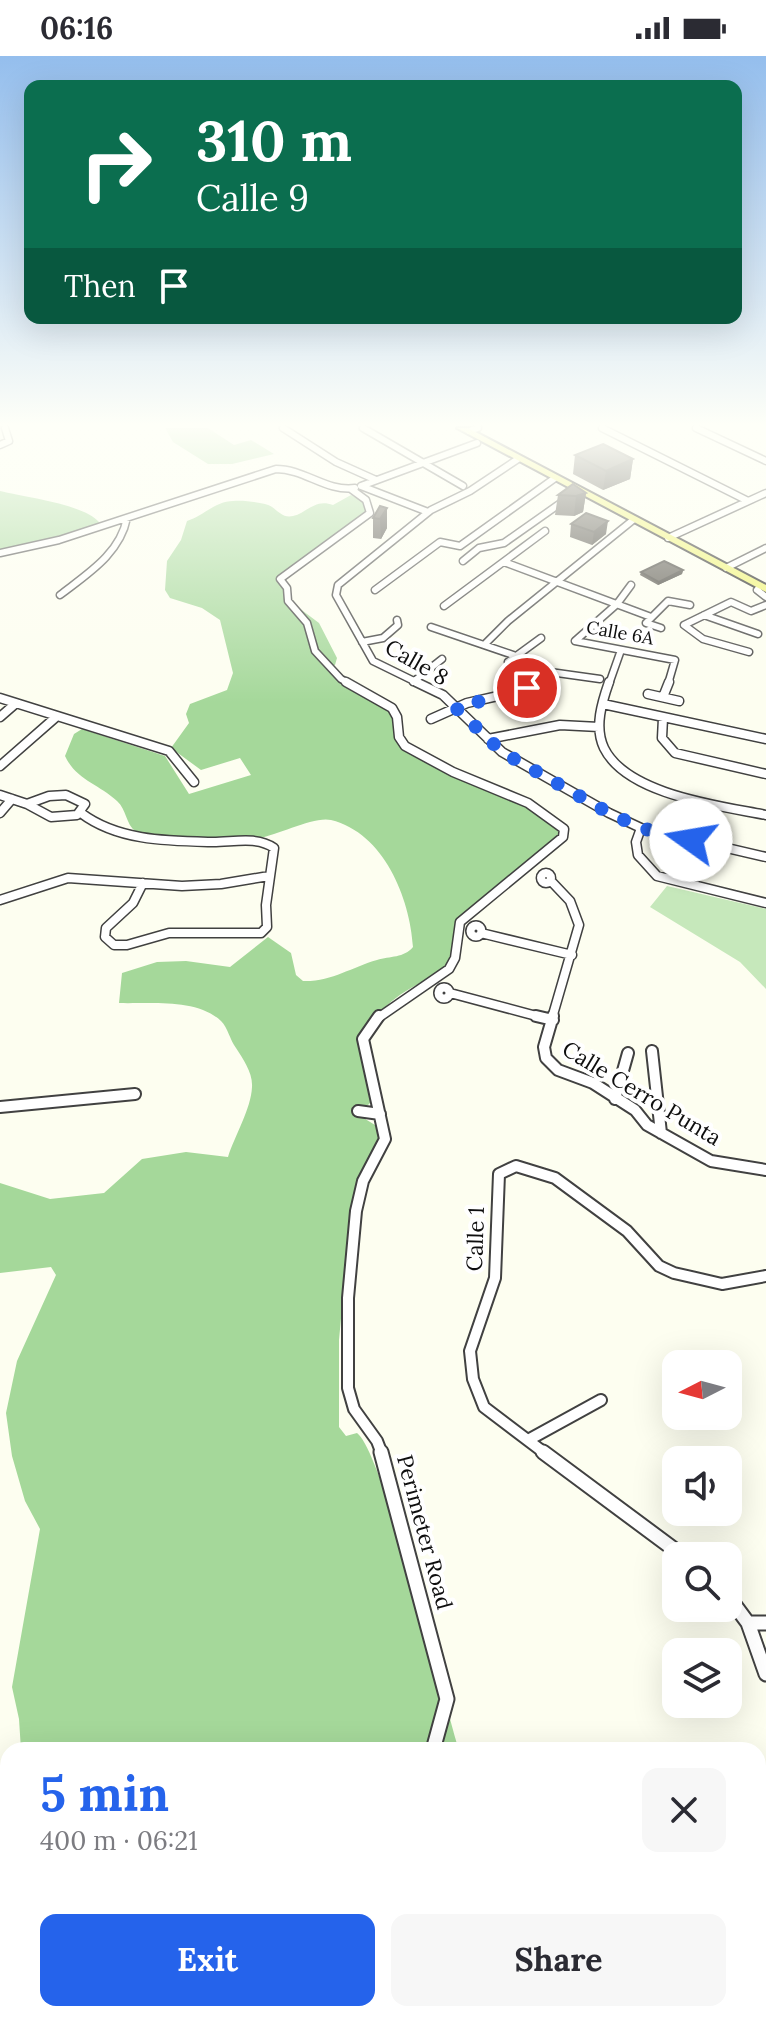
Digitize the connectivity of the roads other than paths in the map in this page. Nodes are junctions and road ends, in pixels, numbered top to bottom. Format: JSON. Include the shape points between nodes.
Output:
{"nodes":[{"id":1,"x":122,"y":520,"type":"edge"},
{"id":2,"x":127,"y":520,"type":"edge"},
{"id":3,"x":361,"y":520,"type":"edge"},
{"id":4,"x":419,"y":520,"type":"edge"},
{"id":5,"x":497,"y":520,"type":"edge"},
{"id":6,"x":536,"y":520,"type":"edge"},
{"id":7,"x":633,"y":520,"type":"joint"},
{"id":8,"x":707,"y":520,"type":"edge"},
{"id":9,"x":545,"y":531,"type":"dead end"},
{"id":10,"x":668,"y":538,"type":"junction"},
{"id":11,"x":766,"y":548,"type":"edge"},
{"id":12,"x":0,"y":553,"type":"edge"},
{"id":13,"x":463,"y":561,"type":"dead end"},
{"id":14,"x":504,"y":562,"type":"junction"},
{"id":15,"x":726,"y":568,"type":"junction"},
{"id":16,"x":557,"y":581,"type":"junction"},
{"id":17,"x":631,"y":585,"type":"dead end"},
{"id":18,"x":375,"y":590,"type":"dead end"},
{"id":19,"x":764,"y":591,"type":"edge"},
{"id":20,"x":60,"y":595,"type":"dead end"},
{"id":21,"x":617,"y":604,"type":"junction"},
{"id":22,"x":690,"y":605,"type":"dead end"},
{"id":23,"x":766,"y":605,"type":"edge"},
{"id":24,"x":445,"y":606,"type":"dead end"},
{"id":25,"x":751,"y":611,"type":"junction"},
{"id":26,"x":704,"y":615,"type":"junction"},
{"id":27,"x":766,"y":615,"type":"edge"},
{"id":28,"x":651,"y":617,"type":"junction"},
{"id":29,"x":397,"y":620,"type":"dead end"},
{"id":30,"x":431,"y":627,"type":"dead end"},
{"id":31,"x":661,"y":628,"type":"dead end"},
{"id":32,"x":758,"y":634,"type":"dead end"},
{"id":33,"x":541,"y":638,"type":"dead end"},
{"id":34,"x":362,"y":642,"type":"junction"},
{"id":35,"x":485,"y":644,"type":"junction"},
{"id":36,"x":621,"y":650,"type":"junction"},
{"id":37,"x":749,"y":652,"type":"dead end"},
{"id":38,"x":516,"y":656,"type":"junction"},
{"id":39,"x":442,"y":659,"type":"dead end"},
{"id":40,"x":508,"y":662,"type":"dead end"},
{"id":41,"x":600,"y":679,"type":"dead end"},
{"id":42,"x":413,"y":682,"type":"junction"},
{"id":43,"x":648,"y":694,"type":"dead end"},
{"id":44,"x":663,"y":697,"type":"junction"},
{"id":45,"x":0,"y":698,"type":"edge"},
{"id":46,"x":679,"y":701,"type":"dead end"},
{"id":47,"x":15,"y":704,"type":"junction"},
{"id":48,"x":603,"y":704,"type":"junction"},
{"id":49,"x":456,"y":708,"type":"junction"},
{"id":50,"x":0,"y":717,"type":"edge"},
{"id":51,"x":56,"y":717,"type":"junction"},
{"id":52,"x":663,"y":718,"type":"junction"},
{"id":53,"x":431,"y":719,"type":"dead end"},
{"id":54,"x":599,"y":727,"type":"junction"},
{"id":55,"x":488,"y":739,"type":"junction"},
{"id":56,"x":766,"y":739,"type":"edge"},
{"id":57,"x":0,"y":766,"type":"edge"},
{"id":58,"x":766,"y":774,"type":"edge"},
{"id":59,"x":194,"y":782,"type":"dead end"},
{"id":60,"x":0,"y":795,"type":"edge"},
{"id":61,"x":12,"y":799,"type":"junction"},
{"id":62,"x":27,"y":804,"type":"junction"},
{"id":63,"x":0,"y":813,"type":"edge"},
{"id":64,"x":81,"y":813,"type":"junction"},
{"id":65,"x":766,"y":815,"type":"edge"},
{"id":66,"x":641,"y":828,"type":"junction"},
{"id":67,"x":766,"y":857,"type":"edge"},
{"id":68,"x":269,"y":876,"type":"junction"},
{"id":69,"x":551,"y":881,"type":"dead end"},
{"id":70,"x":143,"y":883,"type":"junction"},
{"id":71,"x":0,"y":900,"type":"edge"},
{"id":72,"x":766,"y":903,"type":"edge"},
{"id":73,"x":481,"y":933,"type":"dead end"},
{"id":74,"x":572,"y":955,"type":"junction"},
{"id":75,"x":450,"y":993,"type":"dead end"},
{"id":76,"x":553,"y":1020,"type":"junction"},
{"id":77,"x":652,"y":1051,"type":"dead end"},
{"id":78,"x":628,"y":1053,"type":"dead end"},
{"id":79,"x":135,"y":1094,"type":"dead end"},
{"id":80,"x":615,"y":1099,"type":"junction"},
{"id":81,"x":0,"y":1107,"type":"edge"},
{"id":82,"x":358,"y":1111,"type":"dead end"},
{"id":83,"x":380,"y":1114,"type":"junction"},
{"id":84,"x":661,"y":1133,"type":"junction"},
{"id":85,"x":766,"y":1170,"type":"edge"},
{"id":86,"x":766,"y":1276,"type":"edge"},
{"id":87,"x":601,"y":1400,"type":"dead end"},
{"id":88,"x":530,"y":1439,"type":"junction"},
{"id":89,"x":665,"y":1542,"type":"edge"},
{"id":90,"x":742,"y":1615,"type":"edge"},
{"id":91,"x":748,"y":1623,"type":"junction"},
{"id":92,"x":766,"y":1623,"type":"edge"},
{"id":93,"x":766,"y":1674,"type":"edge"},
{"id":94,"x":435,"y":1742,"type":"edge"}],
"edges":[{"from":1,"to":12,"type":"street"},
{"from":2,"to":20,"type":"street","via":[[116,547]]},
{"from":3,"to":83,"type":"street","name":"Perimeter Road","via":[[280,579],[288,601],[307,623],[311,646],[341,679],[392,708],[405,746],[502,789],[564,829],[563,837],[460,922],[456,957],[448,971],[368,1026],[363,1039]]},
{"from":4,"to":34,"type":"street","name":"Calle 8","via":[[335,589]]},
{"from":5,"to":18,"type":"street","via":[[460,546],[440,542]]},
{"from":6,"to":13,"type":"street","via":[[504,543],[479,548]]},
{"from":7,"to":10,"type":"main road"},
{"from":7,"to":16,"type":"street"},
{"from":8,"to":10,"type":"street"},
{"from":9,"to":14,"type":"street"},
{"from":10,"to":15,"type":"main road"},
{"from":11,"to":15,"type":"street"},
{"from":14,"to":16,"type":"street"},
{"from":14,"to":24,"type":"street"},
{"from":15,"to":19,"type":"main road"},
{"from":16,"to":21,"type":"street"},
{"from":16,"to":35,"type":"street"},
{"from":17,"to":21,"type":"street"},
{"from":21,"to":28,"type":"street"},
{"from":21,"to":36,"type":"street","name":"Calle 6A","via":[[575,641]]},
{"from":22,"to":28,"type":"street","via":[[669,600]]},
{"from":23,"to":25,"type":"street"},
{"from":25,"to":26,"type":"street","via":[[731,602]]},
{"from":25,"to":27,"type":"street"},
{"from":26,"to":32,"type":"street"},
{"from":26,"to":37,"type":"street","via":[[685,627],[703,639]]},
{"from":28,"to":31,"type":"street","via":[[646,623]]},
{"from":29,"to":34,"type":"street","via":[[387,636]]},
{"from":30,"to":35,"type":"street"},
{"from":33,"to":38,"type":"street"},
{"from":34,"to":42,"type":"street","name":"Calle 8","via":[[378,665]]},
{"from":35,"to":38,"type":"street"},
{"from":36,"to":44,"type":"street","name":"Calle 6A","via":[[675,660]]},
{"from":36,"to":48,"type":"street"},
{"from":38,"to":40,"type":"street"},
{"from":39,"to":42,"type":"street"},
{"from":41,"to":49,"type":"street","via":[[550,672],[513,694]]},
{"from":42,"to":49,"type":"street","name":"Calle 8","via":[[443,695]]},
{"from":43,"to":44,"type":"street"},
{"from":44,"to":46,"type":"street"},
{"from":45,"to":47,"type":"street"},
{"from":47,"to":50,"type":"street"},
{"from":47,"to":51,"type":"street"},
{"from":48,"to":52,"type":"street"},
{"from":48,"to":54,"type":"street"},
{"from":49,"to":53,"type":"street"},
{"from":49,"to":55,"type":"street","name":"Calle 8"},
{"from":51,"to":57,"type":"street"},
{"from":51,"to":59,"type":"street","via":[[169,751]]},
{"from":52,"to":56,"type":"street"},
{"from":52,"to":58,"type":"street","via":[[660,738],[675,753]]},
{"from":54,"to":55,"type":"street","via":[[560,725]]},
{"from":54,"to":65,"type":"street","via":[[607,752],[640,780],[676,795]]},
{"from":55,"to":66,"type":"street","name":"Calle 8","via":[[522,764]]},
{"from":60,"to":61,"type":"street"},
{"from":61,"to":62,"type":"street"},
{"from":61,"to":63,"type":"street"},
{"from":62,"to":64,"type":"street","via":[[56,818]]},
{"from":62,"to":64,"type":"street","via":[[71,795],[84,802]]},
{"from":64,"to":68,"type":"street","via":[[123,835],[264,841],[274,851]]},
{"from":66,"to":67,"type":"street","name":"Calle 8"},
{"from":66,"to":72,"type":"street","via":[[636,852],[657,876]]},
{"from":68,"to":70,"type":"street","via":[[206,886]]},
{"from":68,"to":70,"type":"street","via":[[267,927],[261,933],[169,933],[114,945],[105,937],[106,928],[133,903]]},
{"from":69,"to":74,"type":"street","name":"Calle Cerro Punta","via":[[579,918]]},
{"from":70,"to":71,"type":"street","via":[[68,878]]},
{"from":73,"to":74,"type":"street"},
{"from":74,"to":76,"type":"street","name":"Calle Cerro Punta"},
{"from":75,"to":76,"type":"street"},
{"from":76,"to":80,"type":"street","name":"Calle Cerro Punta","via":[[544,1047],[549,1062]]},
{"from":77,"to":84,"type":"street"},
{"from":78,"to":80,"type":"street"},
{"from":79,"to":81,"type":"street"},
{"from":80,"to":84,"type":"street","name":"Calle Cerro Punta"},
{"from":82,"to":83,"type":"street"},
{"from":83,"to":94,"type":"street","name":"Perimeter Road","via":[[385,1139],[363,1181],[356,1211],[348,1298],[348,1388],[386,1465],[447,1699]]},
{"from":84,"to":85,"type":"street","name":"Calle Cerro Punta","via":[[711,1161]]},
{"from":86,"to":88,"type":"street","name":"Calle 1","via":[[722,1284],[674,1273],[555,1178],[525,1166],[504,1169],[497,1181],[495,1278],[470,1351],[484,1407]]},
{"from":87,"to":88,"type":"street"},
{"from":88,"to":89,"type":"street","name":"Calle 1"},
{"from":90,"to":91,"type":"street"},
{"from":91,"to":92,"type":"street"},
{"from":91,"to":93,"type":"street"}]}
